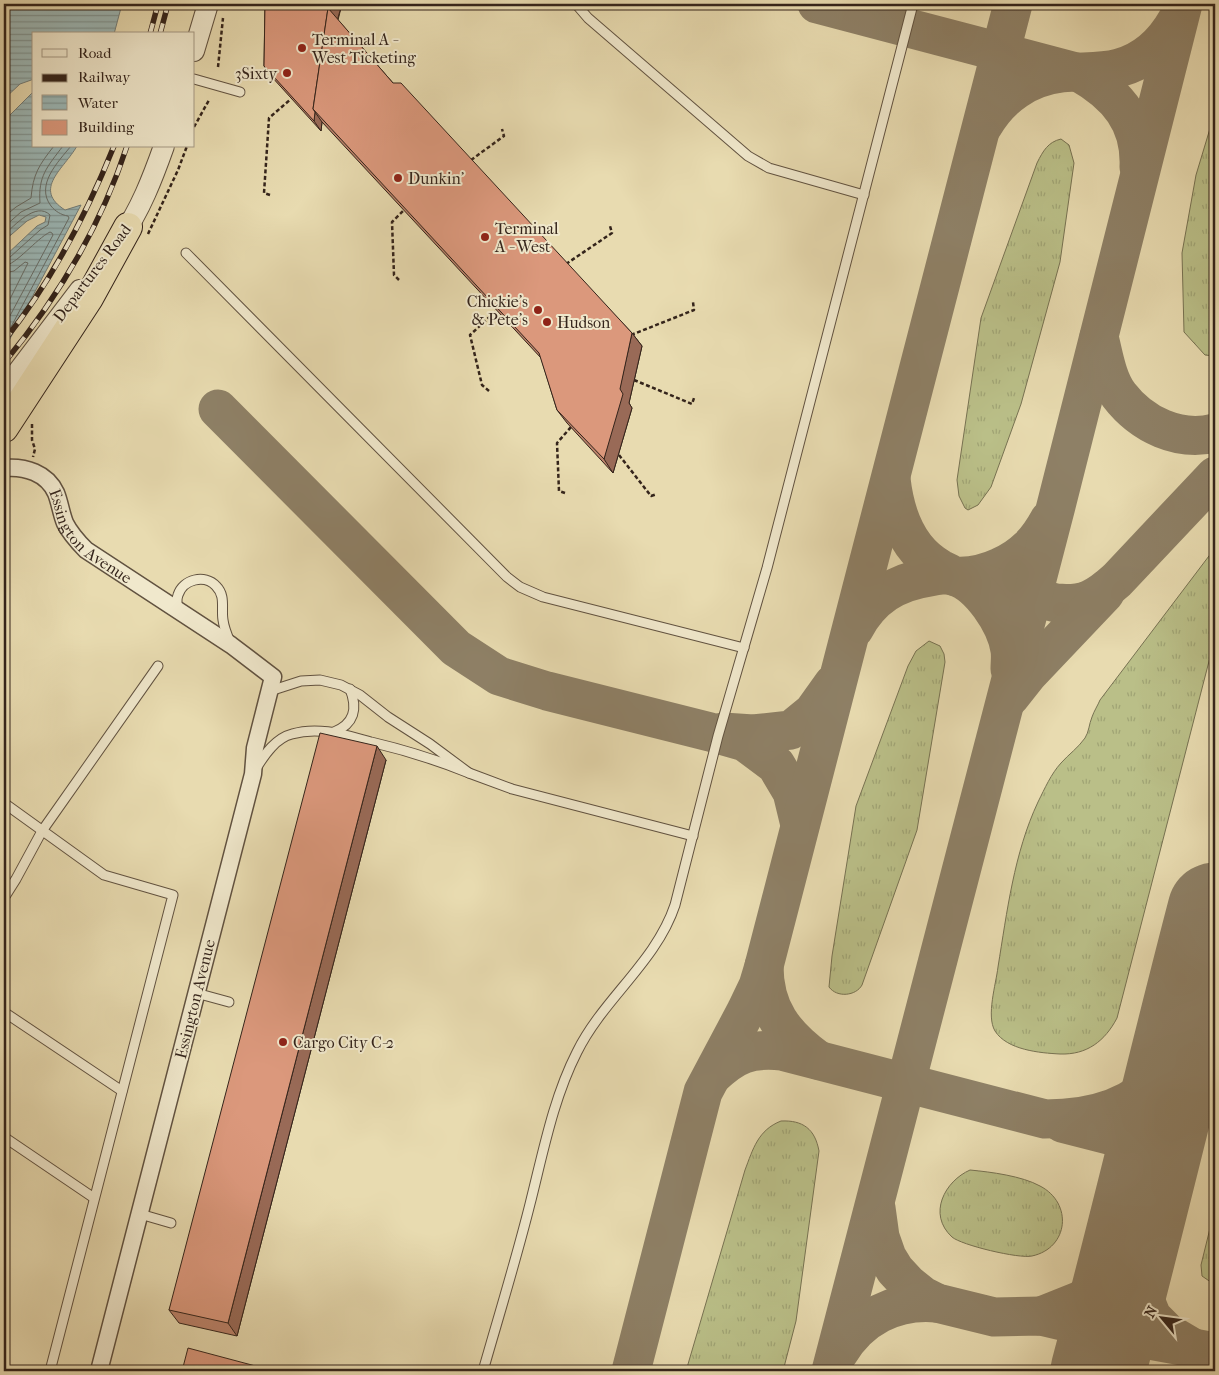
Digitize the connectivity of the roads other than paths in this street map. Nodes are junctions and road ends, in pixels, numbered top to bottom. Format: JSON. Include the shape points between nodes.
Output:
{"nodes":[{"id":1,"x":576,"y":4,"type":"edge"},
{"id":2,"x":913,"y":4,"type":"edge"},
{"id":3,"x":216,"y":9,"type":"edge"},
{"id":4,"x":195,"y":49,"type":"edge"},
{"id":5,"x":195,"y":79,"type":"edge"},
{"id":6,"x":240,"y":92,"type":"dead end"},
{"id":7,"x":163,"y":148,"type":"edge"},
{"id":8,"x":864,"y":195,"type":"junction"},
{"id":9,"x":128,"y":227,"type":"junction"},
{"id":10,"x":186,"y":253,"type":"dead end"},
{"id":11,"x":4,"y":390,"type":"edge"},
{"id":12,"x":4,"y":428,"type":"edge"},
{"id":13,"x":4,"y":468,"type":"edge"},
{"id":14,"x":179,"y":612,"type":"junction"},
{"id":15,"x":231,"y":645,"type":"junction"},
{"id":16,"x":744,"y":648,"type":"junction"},
{"id":17,"x":158,"y":666,"type":"dead end"},
{"id":18,"x":350,"y":689,"type":"junction"},
{"id":19,"x":270,"y":691,"type":"junction"},
{"id":20,"x":334,"y":732,"type":"junction"},
{"id":21,"x":469,"y":773,"type":"junction"},
{"id":22,"x":253,"y":774,"type":"junction"},
{"id":23,"x":4,"y":803,"type":"edge"},
{"id":24,"x":42,"y":831,"type":"junction"},
{"id":25,"x":694,"y":836,"type":"junction"},
{"id":26,"x":4,"y":898,"type":"edge"},
{"id":27,"x":196,"y":992,"type":"junction"},
{"id":28,"x":229,"y":1002,"type":"dead end"},
{"id":29,"x":4,"y":1012,"type":"edge"},
{"id":30,"x":122,"y":1091,"type":"junction"},
{"id":31,"x":4,"y":1137,"type":"edge"},
{"id":32,"x":94,"y":1198,"type":"junction"},
{"id":33,"x":140,"y":1214,"type":"junction"},
{"id":34,"x":170,"y":1223,"type":"dead end"},
{"id":35,"x":50,"y":1371,"type":"edge"},
{"id":36,"x":99,"y":1371,"type":"edge"},
{"id":37,"x":483,"y":1371,"type":"edge"}],
"edges":[{"from":1,"to":8,"type":"lane","via":[[588,18],[748,156],[769,168]]},
{"from":2,"to":8,"type":"lane"},
{"from":3,"to":4,"type":"street"},
{"from":5,"to":6,"type":"lane"},
{"from":7,"to":9,"type":"street","name":"Departures Road"},
{"from":8,"to":16,"type":"lane"},
{"from":9,"to":11,"type":"street","name":"Departures Road"},
{"from":9,"to":12,"type":"highway","via":[[90,298]]},
{"from":10,"to":16,"type":"lane","via":[[520,588],[543,597]]},
{"from":13,"to":14,"type":"street","name":"Essington Avenue","via":[[27,470],[47,480],[56,494],[65,522],[79,544]]},
{"from":14,"to":15,"type":"street","name":"Essington Avenue"},
{"from":14,"to":15,"type":"lane","via":[[178,593],[195,579],[207,580],[222,596],[222,617]]},
{"from":15,"to":19,"type":"street","name":"Essington Avenue","via":[[273,677]]},
{"from":16,"to":25,"type":"lane"},
{"from":17,"to":24,"type":"lane"},
{"from":18,"to":19,"type":"lane","via":[[332,682],[311,680]]},
{"from":18,"to":20,"type":"lane","via":[[355,702],[353,714],[346,725]]},
{"from":18,"to":21,"type":"lane"},
{"from":19,"to":22,"type":"street","name":"Essington Avenue","via":[[255,748]]},
{"from":20,"to":21,"type":"lane","via":[[420,754]]},
{"from":20,"to":22,"type":"lane","via":[[301,732],[284,737],[266,754]]},
{"from":21,"to":25,"type":"lane","via":[[512,789]]},
{"from":22,"to":27,"type":"street","name":"Essington Avenue"},
{"from":23,"to":24,"type":"lane"},
{"from":24,"to":26,"type":"lane"},
{"from":24,"to":30,"type":"lane","via":[[108,877],[173,895]]},
{"from":25,"to":37,"type":"lane","via":[[670,920],[587,1033],[568,1072],[557,1101]]},
{"from":27,"to":28,"type":"lane"},
{"from":27,"to":33,"type":"street","name":"Essington Avenue"},
{"from":29,"to":30,"type":"lane"},
{"from":30,"to":32,"type":"lane"},
{"from":31,"to":32,"type":"lane"},
{"from":32,"to":35,"type":"lane"},
{"from":33,"to":34,"type":"lane"},
{"from":33,"to":36,"type":"street","name":"Essington Avenue"}]}
